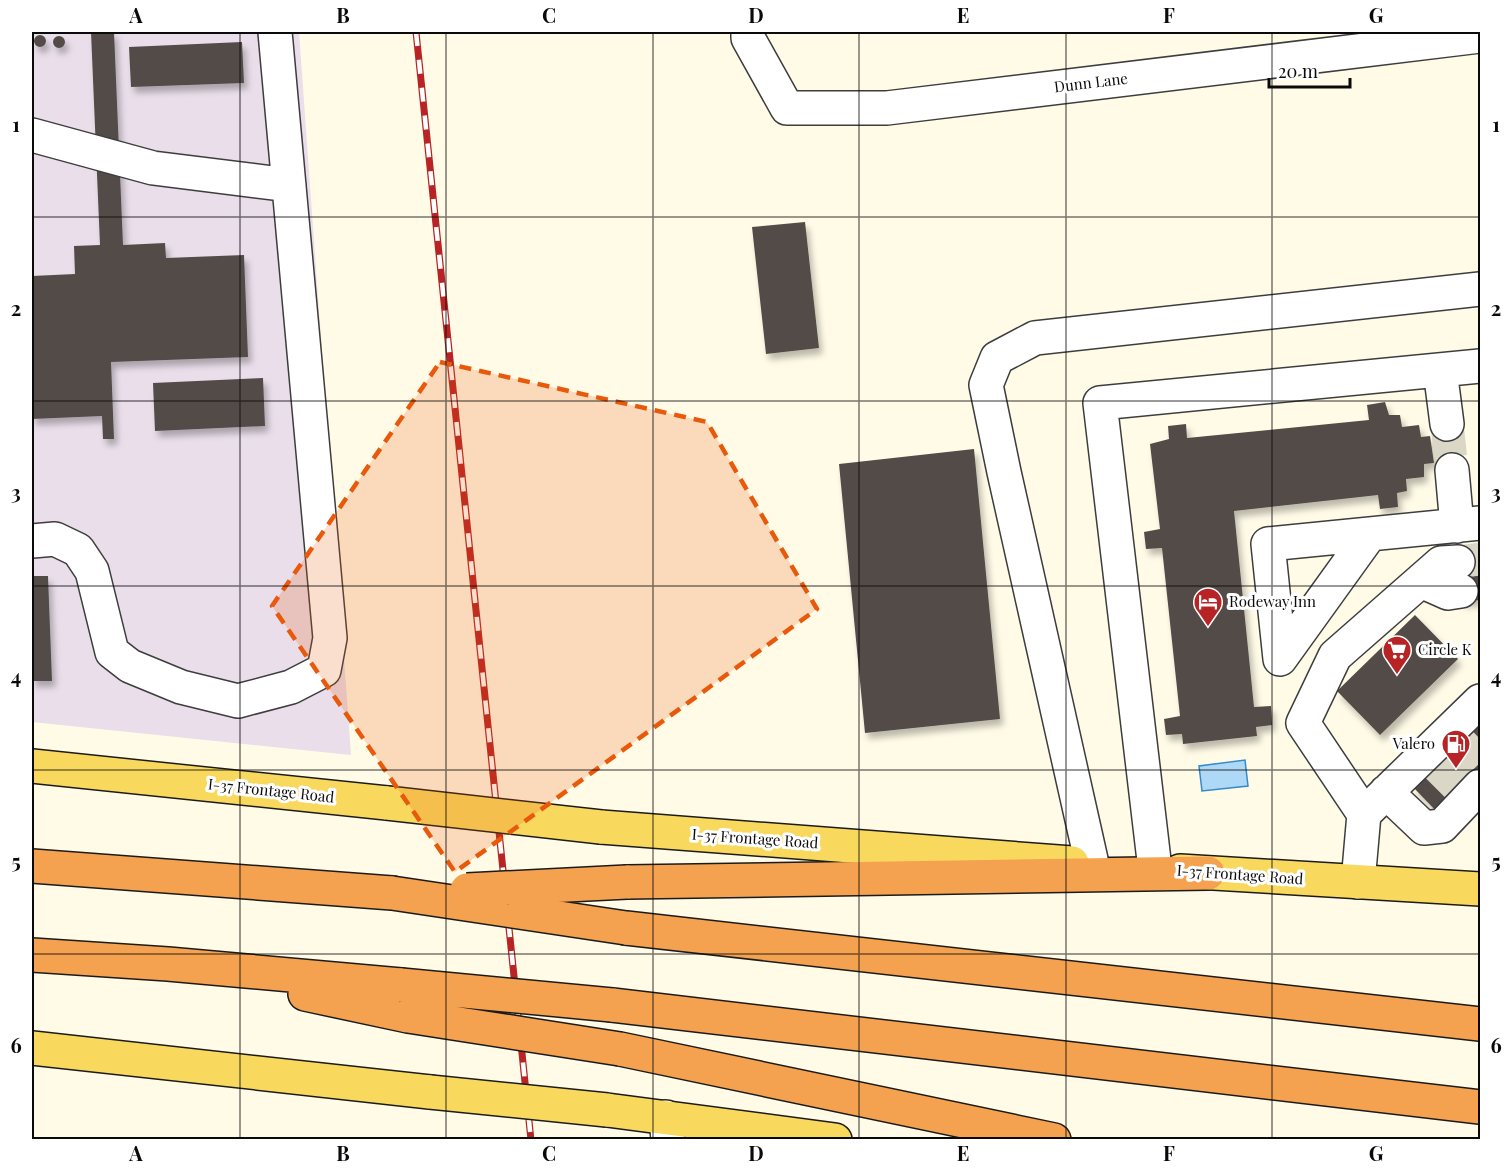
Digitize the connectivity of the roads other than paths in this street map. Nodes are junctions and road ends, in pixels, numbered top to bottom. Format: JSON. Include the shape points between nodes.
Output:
{"nodes":[{"id":1,"x":275,"y":32,"type":"edge"},
{"id":2,"x":747,"y":32,"type":"edge"},
{"id":3,"x":1480,"y":36,"type":"edge"},
{"id":4,"x":32,"y":135,"type":"edge"},
{"id":5,"x":289,"y":185,"type":"junction"},
{"id":6,"x":1480,"y":289,"type":"edge"},
{"id":7,"x":1480,"y":366,"type":"edge"},
{"id":8,"x":1440,"y":370,"type":"junction"},
{"id":9,"x":1447,"y":424,"type":"tunnel mouth"},
{"id":10,"x":1452,"y":470,"type":"tunnel mouth"},
{"id":11,"x":1469,"y":524,"type":"edge"},
{"id":12,"x":1370,"y":534,"type":"dead end"},
{"id":13,"x":32,"y":541,"type":"edge"},
{"id":14,"x":1459,"y":576,"type":"tunnel mouth"},
{"id":15,"x":1457,"y":732,"type":"edge"},
{"id":16,"x":32,"y":766,"type":"edge"},
{"id":17,"x":1470,"y":792,"type":"edge"},
{"id":18,"x":1375,"y":803,"type":"junction"},
{"id":19,"x":1092,"y":864,"type":"junction"},
{"id":20,"x":32,"y":866,"type":"edge"},
{"id":21,"x":1155,"y":869,"type":"junction"},
{"id":22,"x":1208,"y":873,"type":"junction"},
{"id":23,"x":1358,"y":882,"type":"junction"},
{"id":24,"x":1480,"y":889,"type":"edge"},
{"id":25,"x":392,"y":893,"type":"junction"},
{"id":26,"x":32,"y":955,"type":"edge"},
{"id":27,"x":168,"y":964,"type":"junction"},
{"id":28,"x":1480,"y":1024,"type":"edge"},
{"id":29,"x":32,"y":1048,"type":"edge"},
{"id":30,"x":1480,"y":1107,"type":"edge"},
{"id":31,"x":667,"y":1128,"type":"edge"},
{"id":32,"x":835,"y":1140,"type":"edge"},
{"id":33,"x":1054,"y":1140,"type":"edge"}],
"edges":[{"from":1,"to":5,"type":"street"},
{"from":2,"to":3,"type":"street","name":"Dunn Lane","via":[[787,108],[886,108]]},
{"from":4,"to":5,"type":"street","via":[[153,168]]},
{"from":5,"to":13,"type":"street","via":[[330,638],[324,670],[291,687],[238,701],[181,687],[130,666],[112,652],[92,572],[78,550],[55,539]]},
{"from":6,"to":19,"type":"street","via":[[1035,338],[997,358],[987,385]]},
{"from":7,"to":8,"type":"street"},
{"from":8,"to":9,"type":"street"},
{"from":8,"to":21,"type":"street","via":[[1100,403]]},
{"from":10,"to":11,"type":"street"},
{"from":11,"to":12,"type":"street"},
{"from":14,"to":18,"type":"street","via":[[1441,563],[1335,656],[1303,723]]},
{"from":15,"to":18,"type":"street"},
{"from":16,"to":19,"type":"main road","name":"I-37 Frontage Road","bridge":true,"via":[[601,827]]},
{"from":17,"to":18,"type":"street","via":[[1442,826],[1424,828]]},
{"from":18,"to":23,"type":"street"},
{"from":19,"to":21,"type":"main road","name":"I-37 Frontage Road"},
{"from":20,"to":25,"type":"highway"},
{"from":21,"to":22,"type":"main road","name":"I-37 Frontage Road"},
{"from":22,"to":23,"type":"main road","name":"I-37 Frontage Road"},
{"from":22,"to":25,"type":"highway","bridge":true,"via":[[627,882]]},
{"from":23,"to":24,"type":"main road","name":"I-37 Frontage Road"},
{"from":25,"to":28,"type":"highway","bridge":true,"via":[[626,928]]},
{"from":26,"to":27,"type":"highway"},
{"from":27,"to":30,"type":"highway","bridge":true,"via":[[612,1005]]},
{"from":27,"to":33,"type":"highway","bridge":true,"via":[[408,1016],[620,1049]]},
{"from":29,"to":31,"type":"main road","bridge":true,"via":[[607,1110]]},
{"from":31,"to":32,"type":"main road"}]}
